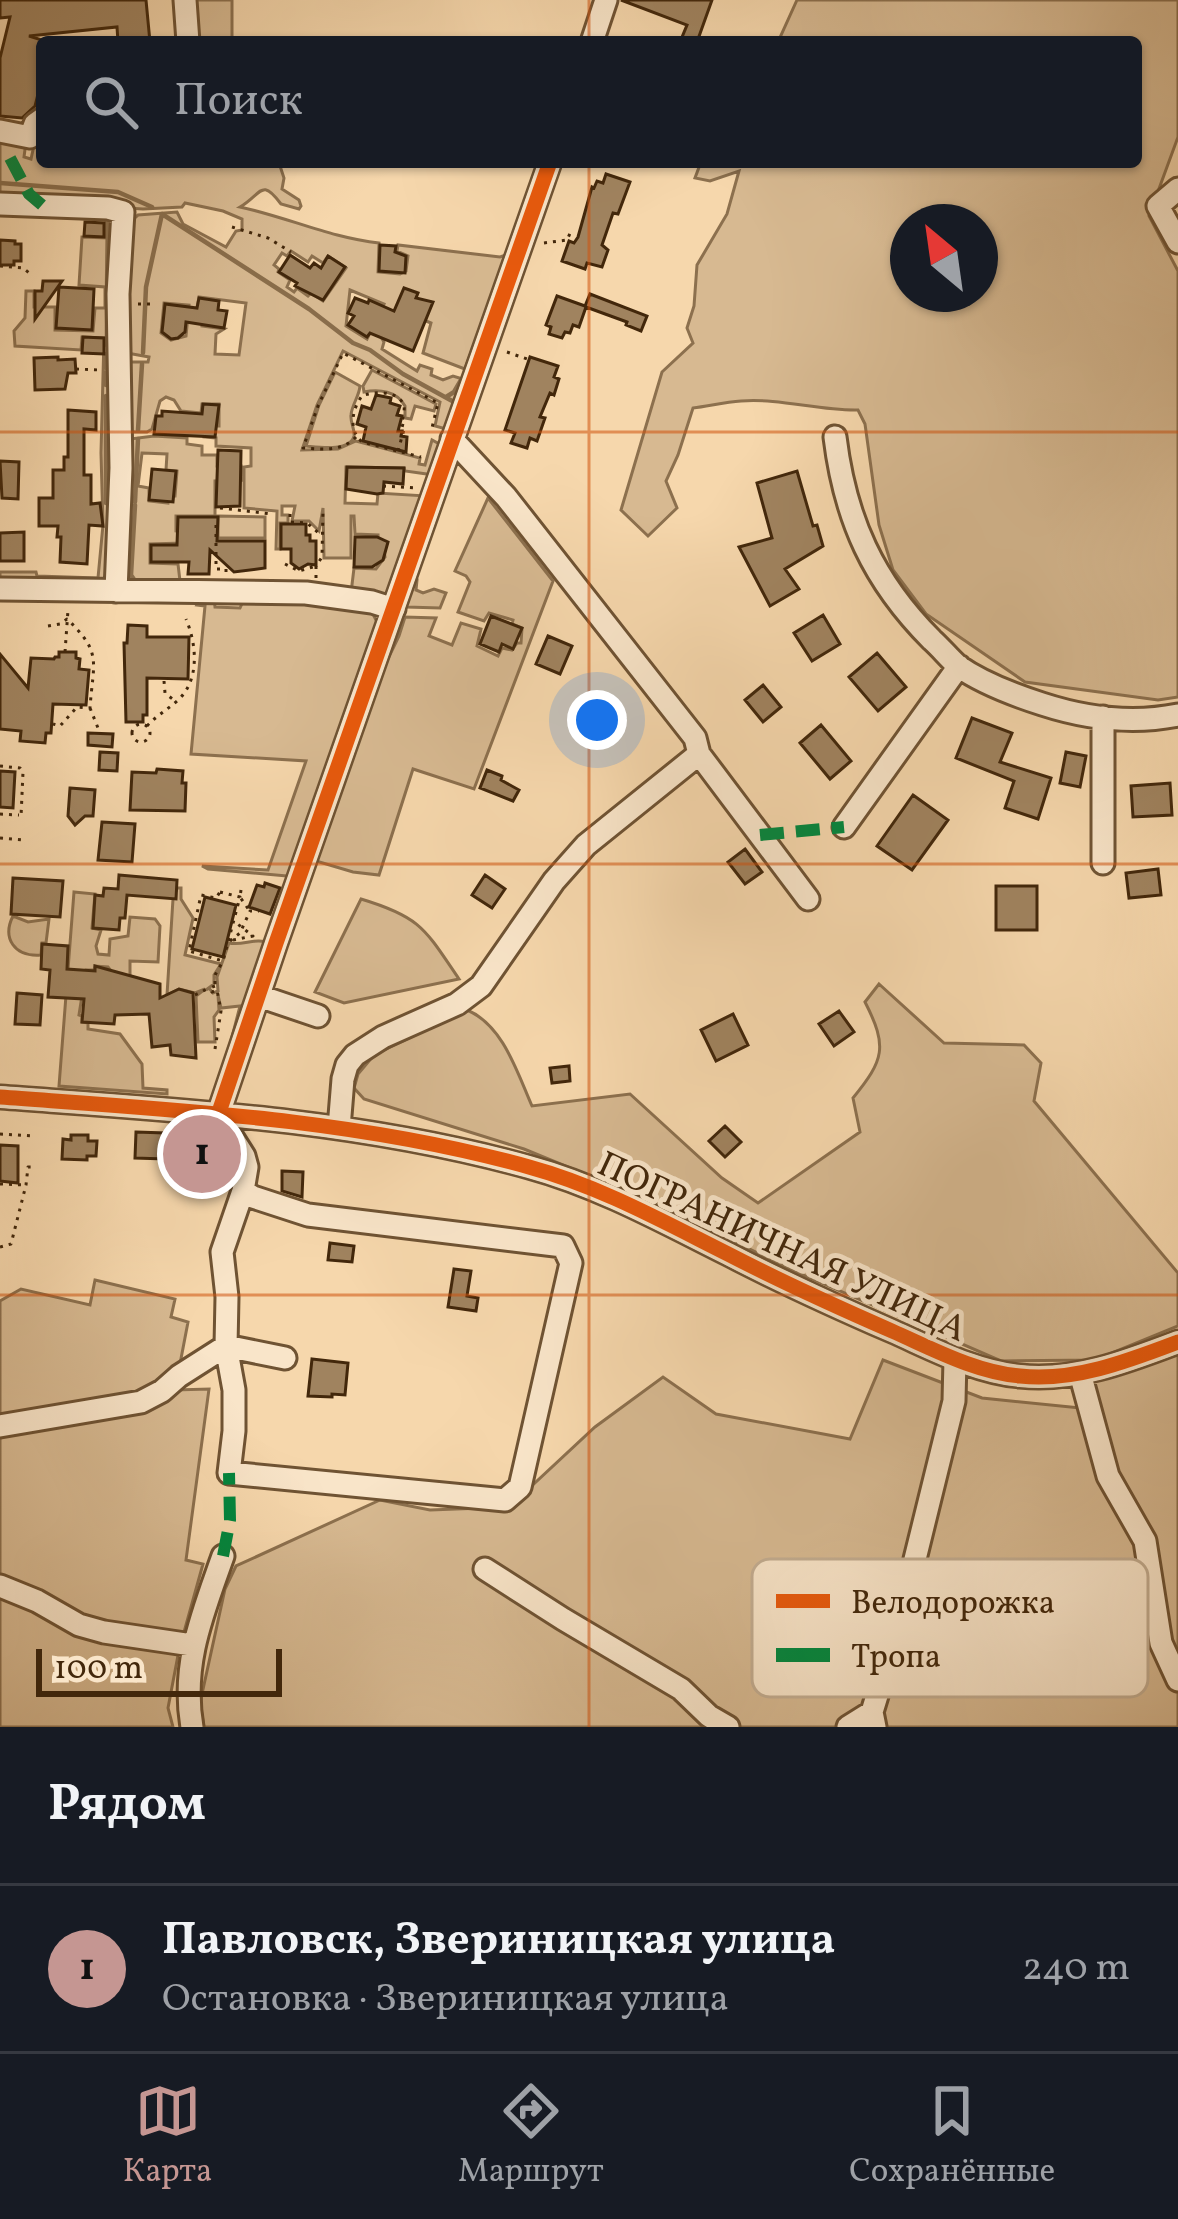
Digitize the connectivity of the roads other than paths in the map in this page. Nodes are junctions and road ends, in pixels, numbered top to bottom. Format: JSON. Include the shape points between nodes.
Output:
{"nodes":[{"id":1,"x":185,"y":0,"type":"edge"},
{"id":2,"x":606,"y":0,"type":"edge"},
{"id":3,"x":188,"y":36,"type":"edge"},
{"id":4,"x":594,"y":36,"type":"edge"},
{"id":5,"x":36,"y":123,"type":"edge"},
{"id":6,"x":0,"y":131,"type":"edge"},
{"id":7,"x":548,"y":168,"type":"edge"},
{"id":8,"x":1178,"y":189,"type":"edge"},
{"id":9,"x":0,"y":204,"type":"edge"},
{"id":10,"x":1178,"y":242,"type":"edge"},
{"id":11,"x":441,"y":435,"type":"junction"},
{"id":12,"x":835,"y":437,"type":"dead end"},
{"id":13,"x":0,"y":589,"type":"edge"},
{"id":14,"x":116,"y":591,"type":"junction"},
{"id":15,"x":394,"y":609,"type":"junction"},
{"id":16,"x":959,"y":666,"type":"junction"},
{"id":17,"x":1178,"y":715,"type":"edge"},
{"id":18,"x":1103,"y":717,"type":"junction"},
{"id":19,"x":699,"y":754,"type":"junction"},
{"id":20,"x":844,"y":827,"type":"dead end"},
{"id":21,"x":1103,"y":863,"type":"dead end"},
{"id":22,"x":808,"y":899,"type":"dead end"},
{"id":23,"x":259,"y":995,"type":"junction"},
{"id":24,"x":318,"y":1016,"type":"dead end"},
{"id":25,"x":0,"y":1097,"type":"edge"},
{"id":26,"x":218,"y":1115,"type":"junction"},
{"id":27,"x":339,"y":1128,"type":"junction"},
{"id":28,"x":243,"y":1191,"type":"junction"},
{"id":29,"x":1178,"y":1342,"type":"edge"},
{"id":30,"x":226,"y":1346,"type":"junction"},
{"id":31,"x":285,"y":1358,"type":"dead end"},
{"id":32,"x":955,"y":1359,"type":"junction"},
{"id":33,"x":1080,"y":1373,"type":"junction"},
{"id":34,"x":0,"y":1426,"type":"edge"},
{"id":35,"x":223,"y":1556,"type":"dead end"},
{"id":36,"x":915,"y":1559,"type":"edge"},
{"id":37,"x":1148,"y":1559,"type":"edge"},
{"id":38,"x":1148,"y":1559,"type":"edge"},
{"id":39,"x":485,"y":1568,"type":"dead end"},
{"id":40,"x":0,"y":1586,"type":"edge"},
{"id":41,"x":192,"y":1646,"type":"junction"},
{"id":42,"x":1178,"y":1680,"type":"edge"},
{"id":43,"x":873,"y":1719,"type":"edge"},
{"id":44,"x":192,"y":1727,"type":"edge"},
{"id":45,"x":728,"y":1727,"type":"edge"},
{"id":46,"x":848,"y":1727,"type":"edge"}],
"edges":[{"from":1,"to":3,"type":"street"},
{"from":2,"to":4,"type":"street"},
{"from":5,"to":6,"type":"street","via":[[30,137]]},
{"from":7,"to":11,"type":"street"},
{"from":8,"to":10,"type":"street","via":[[1158,206]]},
{"from":9,"to":14,"type":"street","via":[[124,212]]},
{"from":11,"to":15,"type":"street"},
{"from":11,"to":19,"type":"street","via":[[519,514],[695,737]]},
{"from":12,"to":16,"type":"street","via":[[847,508],[867,552],[901,608]]},
{"from":13,"to":14,"type":"street"},
{"from":14,"to":15,"type":"street","via":[[306,593]]},
{"from":15,"to":23,"type":"street"},
{"from":16,"to":18,"type":"street","via":[[1019,697]]},
{"from":16,"to":20,"type":"street"},
{"from":17,"to":18,"type":"street"},
{"from":18,"to":21,"type":"street"},
{"from":19,"to":22,"type":"street"},
{"from":19,"to":27,"type":"street","via":[[586,845],[481,986],[355,1055],[343,1079]]},
{"from":23,"to":24,"type":"street"},
{"from":23,"to":26,"type":"street"},
{"from":25,"to":26,"type":"street","name":"ПОГРАНИЧНАЯ УЛИЦА"},
{"from":26,"to":27,"type":"street","name":"ПОГРАНИЧНАЯ УЛИЦА"},
{"from":26,"to":28,"type":"street","via":[[244,1156]]},
{"from":27,"to":32,"type":"street","name":"ПОГРАНИЧНАЯ УЛИЦА","via":[[566,1178]]},
{"from":28,"to":30,"type":"street","via":[[222,1252]]},
{"from":28,"to":30,"type":"street","via":[[308,1215],[563,1246],[572,1263],[520,1487],[505,1500],[230,1473],[234,1390]]},
{"from":29,"to":33,"type":"street","name":"ПОГРАНИЧНАЯ УЛИЦА"},
{"from":30,"to":31,"type":"street"},
{"from":30,"to":34,"type":"street","via":[[141,1402]]},
{"from":32,"to":33,"type":"street","name":"ПОГРАНИЧНАЯ УЛИЦА","via":[[1024,1377]]},
{"from":32,"to":36,"type":"street","via":[[954,1401]]},
{"from":33,"to":37,"type":"street","via":[[1108,1476]]},
{"from":35,"to":41,"type":"street"},
{"from":38,"to":42,"type":"street","via":[[1161,1643]]},
{"from":39,"to":45,"type":"street","via":[[681,1689]]},
{"from":40,"to":41,"type":"street","via":[[79,1625]]},
{"from":41,"to":44,"type":"street"},
{"from":43,"to":46,"type":"street"}]}
